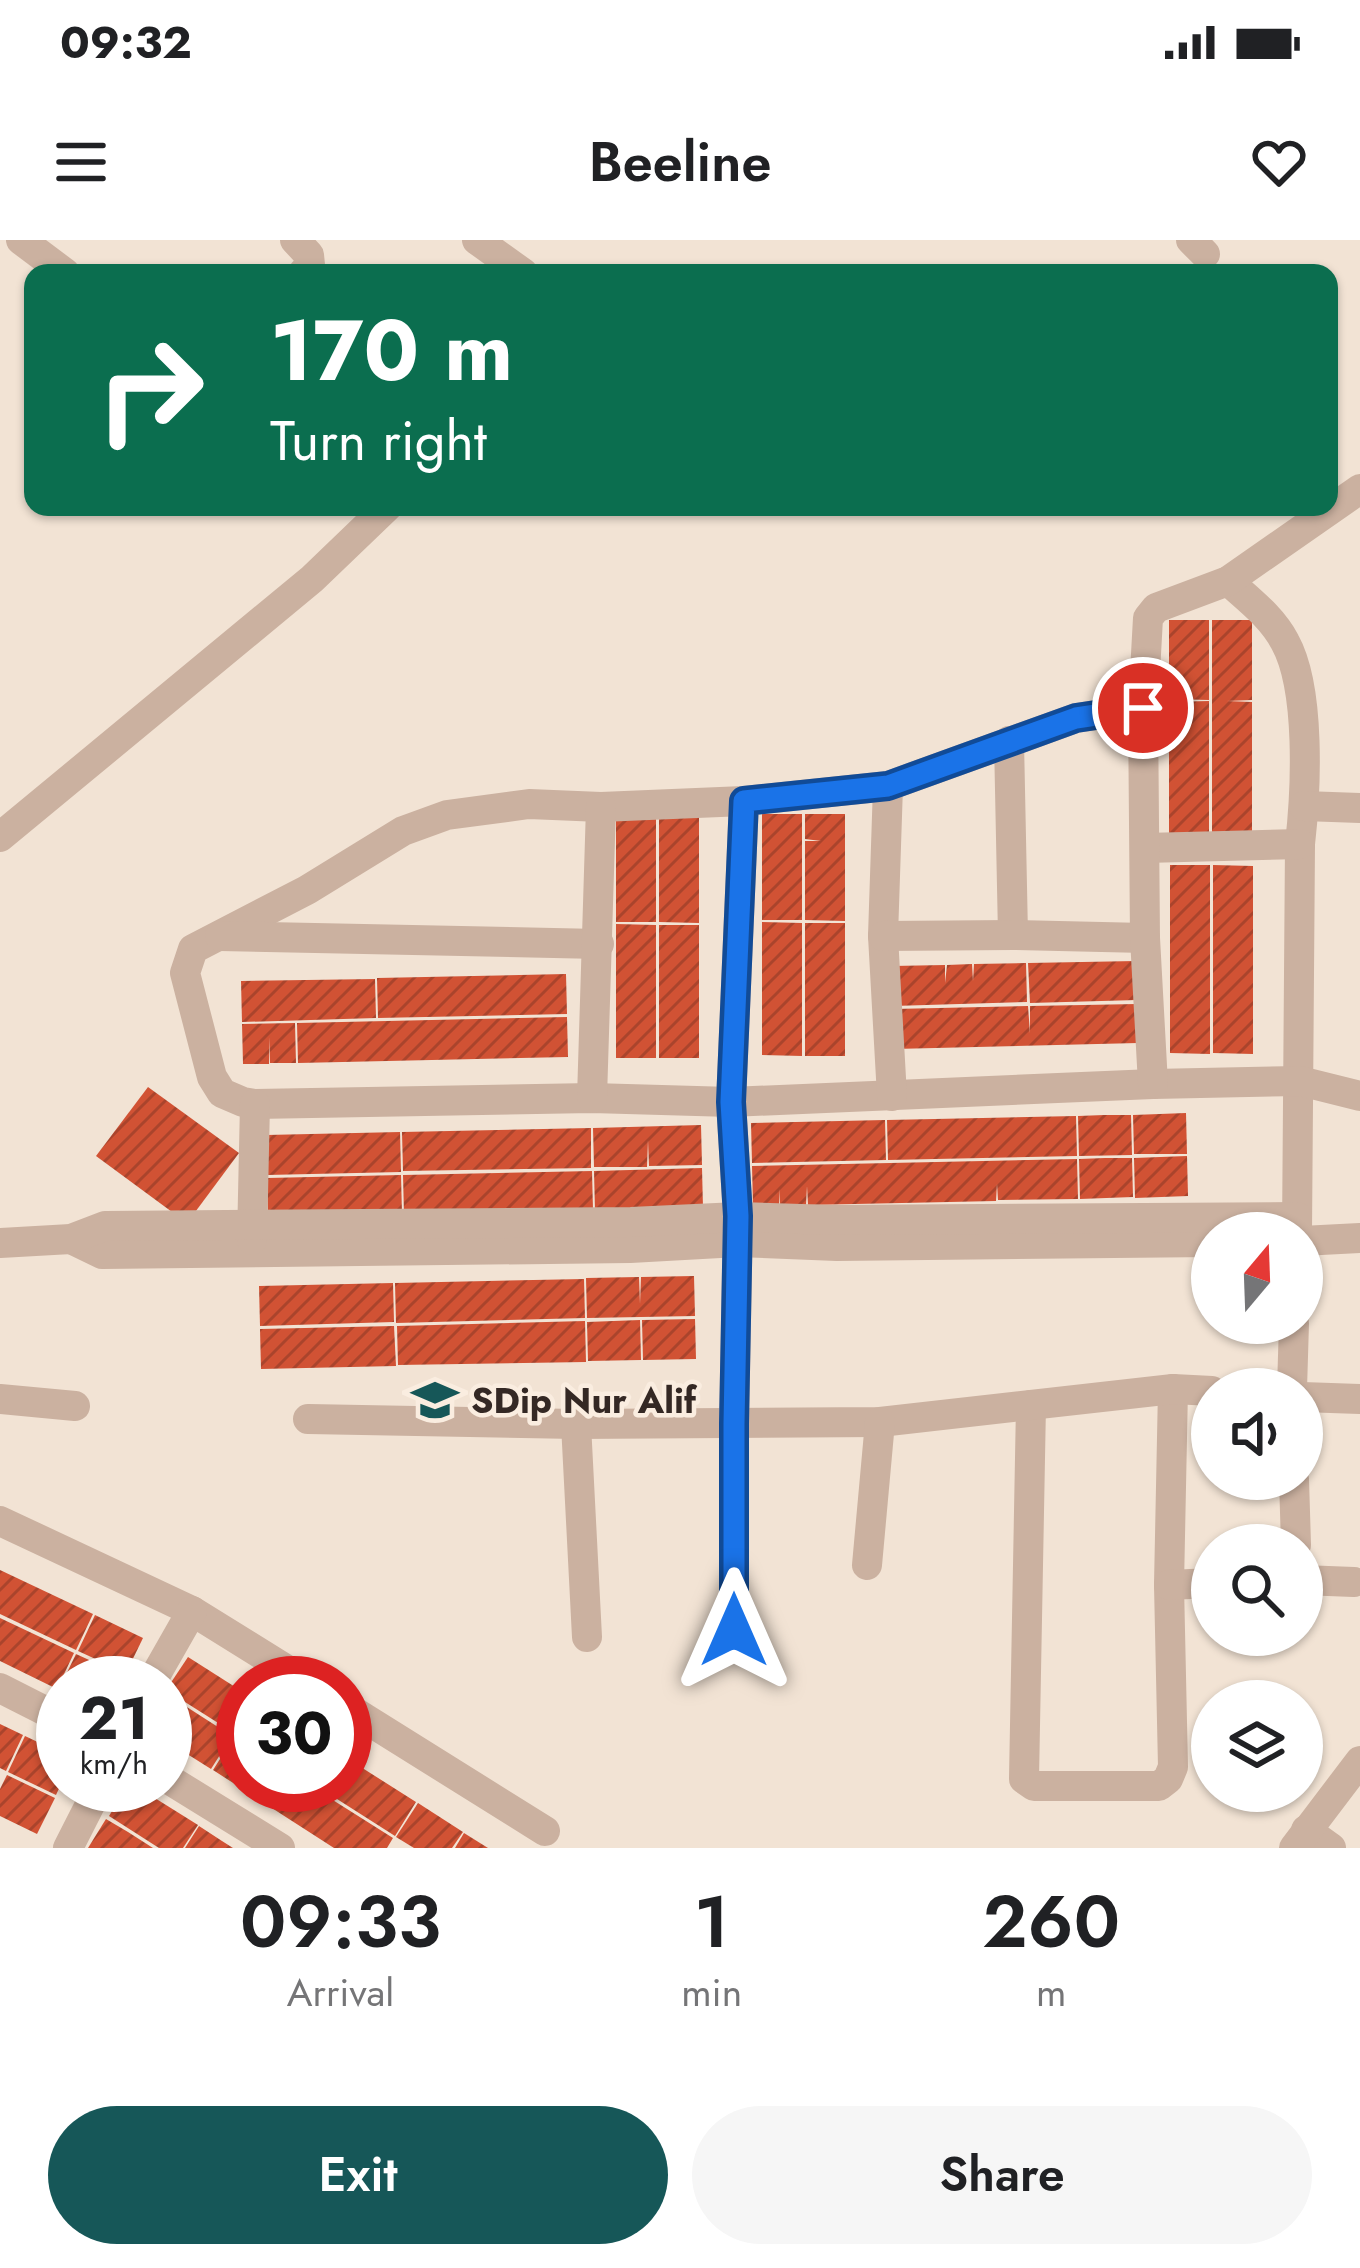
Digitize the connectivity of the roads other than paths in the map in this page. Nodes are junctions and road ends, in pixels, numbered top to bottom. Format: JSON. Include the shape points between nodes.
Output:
{"nodes":[{"id":1,"x":22,"y":240,"type":"edge"},
{"id":2,"x":477,"y":240,"type":"edge"},
{"id":3,"x":53,"y":264,"type":"edge"},
{"id":4,"x":510,"y":264,"type":"edge"},
{"id":5,"x":378,"y":516,"type":"edge"},
{"id":6,"x":1321,"y":516,"type":"edge"},
{"id":7,"x":1228,"y":581,"type":"junction"},
{"id":8,"x":1143,"y":708,"type":"junction"},
{"id":9,"x":1009,"y":741,"type":"junction"},
{"id":10,"x":888,"y":786,"type":"junction"},
{"id":11,"x":744,"y":801,"type":"junction"},
{"id":12,"x":1304,"y":806,"type":"junction"},
{"id":13,"x":602,"y":808,"type":"junction"},
{"id":14,"x":1360,"y":808,"type":"edge"},
{"id":15,"x":0,"y":838,"type":"edge"},
{"id":16,"x":1300,"y":844,"type":"junction"},
{"id":17,"x":1145,"y":848,"type":"junction"},
{"id":18,"x":1013,"y":934,"type":"junction"},
{"id":19,"x":214,"y":936,"type":"junction"},
{"id":20,"x":883,"y":936,"type":"junction"},
{"id":21,"x":1145,"y":938,"type":"junction"},
{"id":22,"x":599,"y":944,"type":"junction"},
{"id":23,"x":1300,"y":1081,"type":"junction"},
{"id":24,"x":1153,"y":1084,"type":"junction"},
{"id":25,"x":892,"y":1096,"type":"junction"},
{"id":26,"x":1360,"y":1096,"type":"edge"},
{"id":27,"x":592,"y":1098,"type":"junction"},
{"id":28,"x":731,"y":1102,"type":"junction"},
{"id":29,"x":255,"y":1104,"type":"junction"},
{"id":30,"x":1299,"y":1212,"type":"edge"},
{"id":31,"x":738,"y":1229,"type":"junction"},
{"id":32,"x":1191,"y":1231,"type":"edge"},
{"id":33,"x":835,"y":1233,"type":"junction"},
{"id":34,"x":1323,"y":1233,"type":"edge"},
{"id":35,"x":252,"y":1238,"type":"junction"},
{"id":36,"x":1360,"y":1238,"type":"edge"},
{"id":37,"x":1191,"y":1241,"type":"edge"},
{"id":38,"x":0,"y":1244,"type":"edge"},
{"id":39,"x":1173,"y":1389,"type":"junction"},
{"id":40,"x":1191,"y":1390,"type":"edge"},
{"id":41,"x":1323,"y":1398,"type":"edge"},
{"id":42,"x":0,"y":1399,"type":"edge"},
{"id":43,"x":1360,"y":1399,"type":"edge"},
{"id":44,"x":1031,"y":1405,"type":"junction"},
{"id":45,"x":75,"y":1406,"type":"dead end"},
{"id":46,"x":308,"y":1419,"type":"dead end"},
{"id":47,"x":880,"y":1422,"type":"junction"},
{"id":48,"x":576,"y":1424,"type":"junction"},
{"id":49,"x":734,"y":1424,"type":"junction"},
{"id":50,"x":0,"y":1521,"type":"edge"},
{"id":51,"x":867,"y":1565,"type":"dead end"},
{"id":52,"x":1323,"y":1581,"type":"edge"},
{"id":53,"x":1354,"y":1582,"type":"dead end"},
{"id":54,"x":1191,"y":1584,"type":"edge"},
{"id":55,"x":1169,"y":1585,"type":"junction"},
{"id":56,"x":192,"y":1611,"type":"junction"},
{"id":57,"x":734,"y":1630,"type":"dead end"},
{"id":58,"x":587,"y":1637,"type":"dead end"},
{"id":59,"x":166,"y":1656,"type":"edge"},
{"id":60,"x":264,"y":1656,"type":"edge"},
{"id":61,"x":0,"y":1688,"type":"edge"},
{"id":62,"x":36,"y":1706,"type":"edge"},
{"id":63,"x":372,"y":1723,"type":"edge"},
{"id":64,"x":1360,"y":1761,"type":"edge"},
{"id":65,"x":192,"y":1794,"type":"edge"},
{"id":66,"x":86,"y":1812,"type":"edge"},
{"id":67,"x":545,"y":1831,"type":"dead end"},
{"id":68,"x":1311,"y":1842,"type":"edge"},
{"id":69,"x":68,"y":1848,"type":"edge"},
{"id":70,"x":280,"y":1848,"type":"edge"}],
"edges":[{"from":1,"to":3,"type":"street"},
{"from":2,"to":4,"type":"street"},
{"from":5,"to":15,"type":"street"},
{"from":6,"to":7,"type":"street"},
{"from":7,"to":8,"type":"street","via":[[1148,618]]},
{"from":7,"to":12,"type":"street","via":[[1286,644],[1301,693]]},
{"from":8,"to":9,"type":"street","via":[[1076,718]]},
{"from":8,"to":17,"type":"street"},
{"from":9,"to":10,"type":"street"},
{"from":9,"to":18,"type":"street"},
{"from":10,"to":11,"type":"street"},
{"from":10,"to":20,"type":"street"},
{"from":11,"to":13,"type":"street"},
{"from":11,"to":28,"type":"street"},
{"from":12,"to":14,"type":"street"},
{"from":12,"to":16,"type":"street"},
{"from":13,"to":19,"type":"street","via":[[529,804],[447,815],[403,831]]},
{"from":13,"to":22,"type":"street"},
{"from":16,"to":17,"type":"street"},
{"from":16,"to":23,"type":"street"},
{"from":17,"to":21,"type":"street"},
{"from":18,"to":20,"type":"street"},
{"from":18,"to":21,"type":"street"},
{"from":19,"to":22,"type":"street"},
{"from":19,"to":29,"type":"street","via":[[194,949],[185,973],[212,1077],[222,1093]]},
{"from":20,"to":25,"type":"street"},
{"from":21,"to":24,"type":"street"},
{"from":22,"to":27,"type":"street"},
{"from":23,"to":24,"type":"street"},
{"from":23,"to":26,"type":"street"},
{"from":23,"to":30,"type":"street"},
{"from":24,"to":25,"type":"street"},
{"from":25,"to":28,"type":"street"},
{"from":27,"to":28,"type":"street"},
{"from":27,"to":29,"type":"street"},
{"from":28,"to":31,"type":"street"},
{"from":29,"to":35,"type":"street"},
{"from":31,"to":33,"type":"street"},
{"from":31,"to":35,"type":"street"},
{"from":31,"to":49,"type":"street"},
{"from":32,"to":33,"type":"street"},
{"from":33,"to":37,"type":"street"},
{"from":34,"to":36,"type":"street"},
{"from":35,"to":38,"type":"street","via":[[105,1226],[71,1239]]},
{"from":39,"to":40,"type":"street"},
{"from":39,"to":44,"type":"street"},
{"from":39,"to":55,"type":"street"},
{"from":41,"to":43,"type":"street"},
{"from":42,"to":45,"type":"street"},
{"from":44,"to":47,"type":"street"},
{"from":44,"to":55,"type":"street","via":[[1028,1784],[1159,1786],[1171,1774]]},
{"from":46,"to":48,"type":"street"},
{"from":47,"to":49,"type":"street"},
{"from":47,"to":51,"type":"street"},
{"from":48,"to":49,"type":"street"},
{"from":48,"to":58,"type":"street"},
{"from":49,"to":57,"type":"street"},
{"from":50,"to":56,"type":"street"},
{"from":52,"to":53,"type":"street"},
{"from":54,"to":55,"type":"street"},
{"from":56,"to":59,"type":"street"},
{"from":56,"to":60,"type":"street"},
{"from":61,"to":62,"type":"street"},
{"from":63,"to":67,"type":"street"},
{"from":64,"to":68,"type":"street"},
{"from":65,"to":70,"type":"street"},
{"from":66,"to":69,"type":"street"}]}
